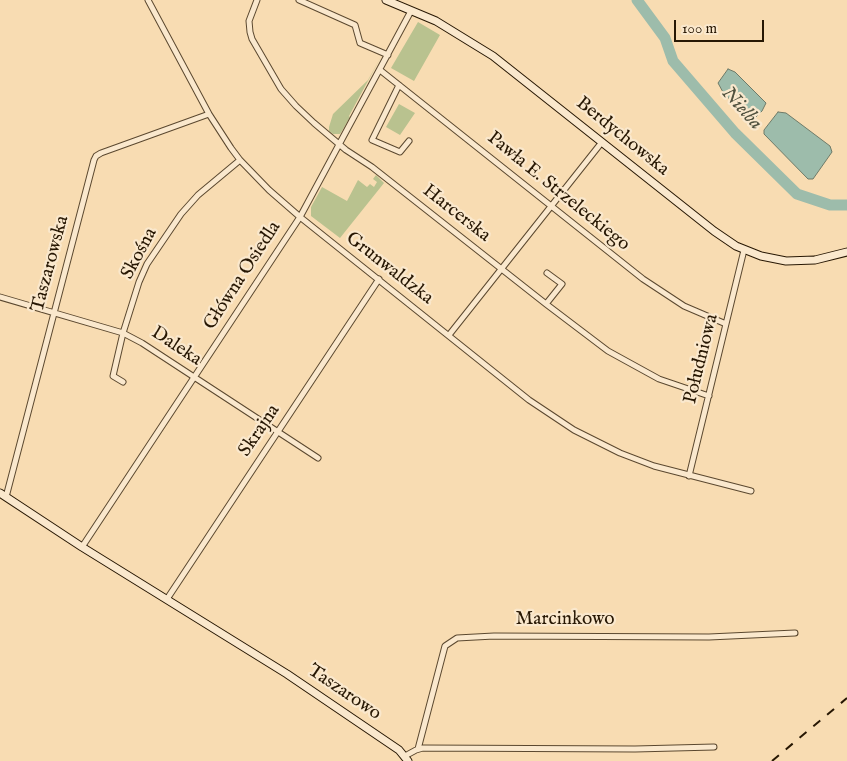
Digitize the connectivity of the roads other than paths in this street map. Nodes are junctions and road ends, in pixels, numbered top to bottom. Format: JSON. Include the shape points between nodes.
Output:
{"nodes":[{"id":1,"x":148,"y":0,"type":"edge"},
{"id":2,"x":257,"y":0,"type":"edge"},
{"id":3,"x":299,"y":0,"type":"edge"},
{"id":4,"x":386,"y":0,"type":"edge"},
{"id":5,"x":411,"y":11,"type":"junction"},
{"id":6,"x":388,"y":56,"type":"junction"},
{"id":7,"x":380,"y":70,"type":"junction"},
{"id":8,"x":399,"y":85,"type":"junction"},
{"id":9,"x":210,"y":114,"type":"junction"},
{"id":10,"x":409,"y":141,"type":"dead end"},
{"id":11,"x":602,"y":142,"type":"junction"},
{"id":12,"x":339,"y":144,"type":"junction"},
{"id":13,"x":240,"y":160,"type":"junction"},
{"id":14,"x":551,"y":206,"type":"junction"},
{"id":15,"x":300,"y":217,"type":"junction"},
{"id":16,"x":744,"y":250,"type":"junction"},
{"id":17,"x":847,"y":252,"type":"edge"},
{"id":18,"x":502,"y":269,"type":"junction"},
{"id":19,"x":546,"y":273,"type":"dead end"},
{"id":20,"x":379,"y":279,"type":"junction"},
{"id":21,"x":0,"y":297,"type":"edge"},
{"id":22,"x":546,"y":304,"type":"junction"},
{"id":23,"x":54,"y":313,"type":"junction"},
{"id":24,"x":726,"y":324,"type":"junction"},
{"id":25,"x":122,"y":333,"type":"junction"},
{"id":26,"x":449,"y":335,"type":"junction"},
{"id":27,"x":194,"y":377,"type":"junction"},
{"id":28,"x":123,"y":382,"type":"dead end"},
{"id":29,"x":709,"y":396,"type":"junction"},
{"id":30,"x":278,"y":432,"type":"junction"},
{"id":31,"x":318,"y":458,"type":"dead end"},
{"id":32,"x":689,"y":476,"type":"junction"},
{"id":33,"x":751,"y":491,"type":"dead end"},
{"id":34,"x":3,"y":495,"type":"edge"},
{"id":35,"x":82,"y":547,"type":"junction"},
{"id":36,"x":167,"y":599,"type":"junction"},
{"id":37,"x":795,"y":634,"type":"dead end"},
{"id":38,"x":714,"y":747,"type":"dead end"},
{"id":39,"x":418,"y":749,"type":"junction"},
{"id":40,"x":406,"y":759,"type":"edge"}],
"edges":[{"from":1,"to":9,"type":"street","name":"Grunwaldzka"},
{"from":2,"to":12,"type":"street","name":"Harcerska","via":[[250,15],[252,39],[289,99]]},
{"from":3,"to":6,"type":"street","via":[[355,25],[360,43]]},
{"from":4,"to":5,"type":"street","name":"Berdychowska"},
{"from":5,"to":6,"type":"street","name":"Główna Osiedla"},
{"from":5,"to":11,"type":"street","name":"Berdychowska","via":[[454,31],[486,51]]},
{"from":6,"to":7,"type":"street","name":"Główna Osiedla"},
{"from":7,"to":8,"type":"street","name":"Pawła E. Strzeleckiego"},
{"from":7,"to":12,"type":"street","name":"Główna Osiedla"},
{"from":8,"to":10,"type":"street","via":[[372,140],[400,152]]},
{"from":8,"to":14,"type":"street","name":"Pawła E. Strzeleckiego"},
{"from":9,"to":13,"type":"street","name":"Grunwaldzka"},
{"from":9,"to":23,"type":"street","name":"Taszarowska","via":[[96,156]]},
{"from":11,"to":14,"type":"street"},
{"from":11,"to":16,"type":"street","name":"Berdychowska","via":[[714,232]]},
{"from":12,"to":15,"type":"street","name":"Główna Osiedla"},
{"from":12,"to":18,"type":"street","name":"Harcerska"},
{"from":13,"to":15,"type":"street","name":"Grunwaldzka"},
{"from":13,"to":25,"type":"street","name":"Skośna","via":[[186,208],[162,240],[139,282]]},
{"from":14,"to":18,"type":"street"},
{"from":14,"to":24,"type":"street","name":"Pawła E. Strzeleckiego","via":[[655,288],[684,306]]},
{"from":15,"to":20,"type":"street","name":"Grunwaldzka"},
{"from":15,"to":27,"type":"street","name":"Główna Osiedla"},
{"from":16,"to":17,"type":"street","name":"Berdychowska","via":[[772,259],[794,261],[815,260]]},
{"from":16,"to":24,"type":"street","name":"Południowa"},
{"from":18,"to":22,"type":"street","name":"Harcerska"},
{"from":18,"to":26,"type":"street"},
{"from":19,"to":22,"type":"street","via":[[562,284]]},
{"from":20,"to":26,"type":"street","name":"Grunwaldzka"},
{"from":20,"to":30,"type":"street","name":"Skrajna"},
{"from":21,"to":23,"type":"street","name":"Daleka"},
{"from":22,"to":29,"type":"street","name":"Harcerska","via":[[590,339],[637,368]]},
{"from":23,"to":25,"type":"street","name":"Daleka"},
{"from":23,"to":34,"type":"street","name":"Taszarowska"},
{"from":24,"to":29,"type":"street","name":"Południowa"},
{"from":25,"to":27,"type":"street","name":"Daleka"},
{"from":25,"to":28,"type":"street","name":"Skośna","via":[[113,376]]},
{"from":26,"to":32,"type":"street","name":"Grunwaldzka","via":[[530,400],[574,430],[620,453]]},
{"from":27,"to":30,"type":"street","name":"Daleka"},
{"from":27,"to":35,"type":"street","name":"Główna Osiedla"},
{"from":29,"to":32,"type":"street","name":"Południowa"},
{"from":30,"to":31,"type":"street","name":"Daleka"},
{"from":30,"to":36,"type":"street","name":"Skrajna"},
{"from":32,"to":33,"type":"street","name":"Grunwaldzka"},
{"from":34,"to":35,"type":"street","name":"Taszarowo"},
{"from":35,"to":36,"type":"street","name":"Taszarowo"},
{"from":36,"to":40,"type":"street","name":"Taszarowo","via":[[287,674],[399,750]]},
{"from":37,"to":39,"type":"street","name":"Marcinkowo","via":[[456,638],[446,646]]},
{"from":38,"to":39,"type":"street","name":"Taszarowo"},
{"from":39,"to":40,"type":"street","name":"Taszarowo"}]}
